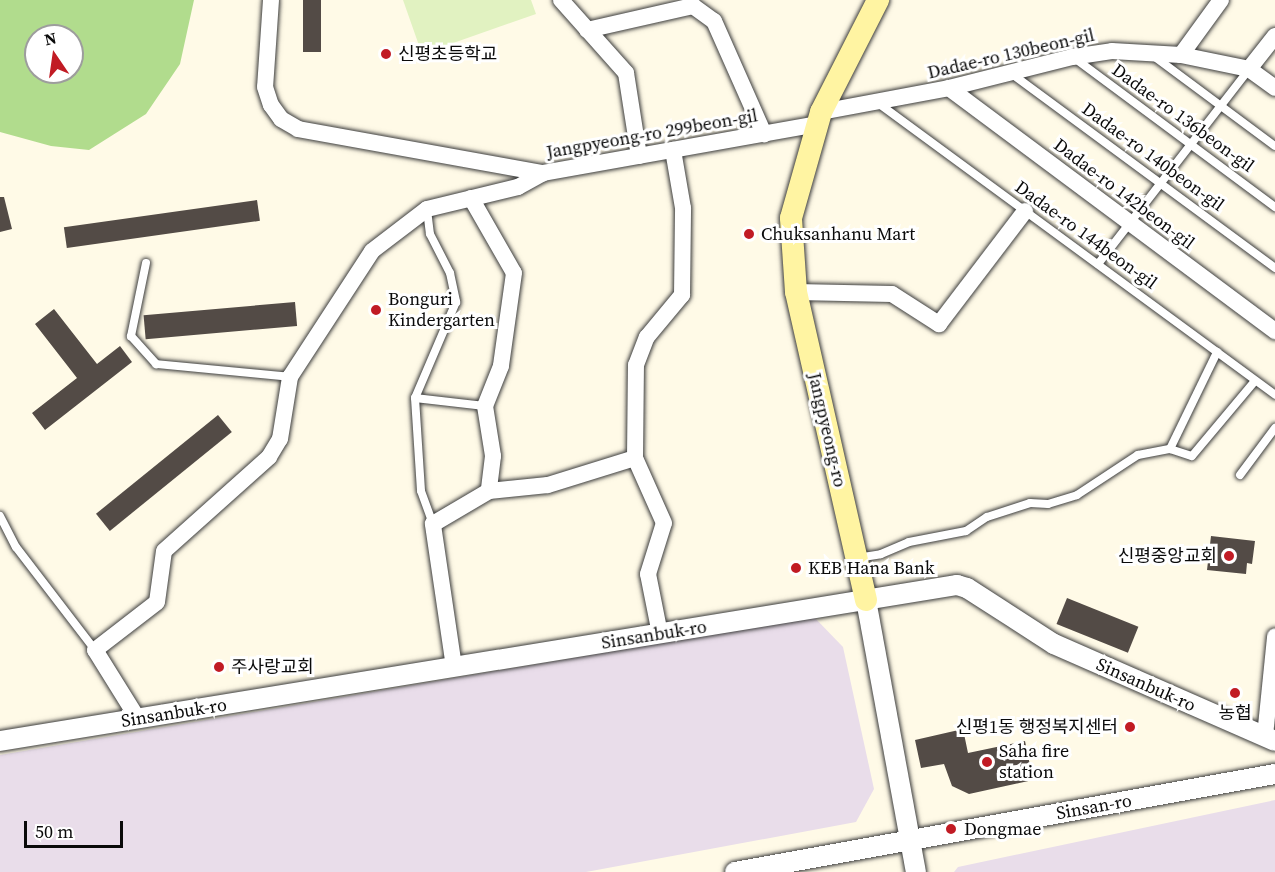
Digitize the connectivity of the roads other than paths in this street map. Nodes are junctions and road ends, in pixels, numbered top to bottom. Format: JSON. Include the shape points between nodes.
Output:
{"nodes":[{"id":1,"x":271,"y":0,"type":"edge"},
{"id":2,"x":561,"y":0,"type":"edge"},
{"id":3,"x":878,"y":0,"type":"edge"},
{"id":4,"x":1221,"y":0,"type":"edge"},
{"id":5,"x":588,"y":30,"type":"junction"},
{"id":6,"x":1275,"y":36,"type":"edge"},
{"id":7,"x":1148,"y":52,"type":"junction"},
{"id":8,"x":1182,"y":55,"type":"junction"},
{"id":9,"x":1072,"y":57,"type":"junction"},
{"id":10,"x":1249,"y":69,"type":"junction"},
{"id":11,"x":1011,"y":73,"type":"junction"},
{"id":12,"x":949,"y":88,"type":"junction"},
{"id":13,"x":1275,"y":88,"type":"edge"},
{"id":14,"x":878,"y":102,"type":"junction"},
{"id":15,"x":1220,"y":106,"type":"junction"},
{"id":16,"x":819,"y":118,"type":"junction"},
{"id":17,"x":764,"y":134,"type":"junction"},
{"id":18,"x":1191,"y":144,"type":"junction"},
{"id":19,"x":1275,"y":146,"type":"edge"},
{"id":20,"x":673,"y":150,"type":"junction"},
{"id":21,"x":639,"y":156,"type":"junction"},
{"id":22,"x":543,"y":173,"type":"junction"},
{"id":23,"x":1161,"y":183,"type":"junction"},
{"id":24,"x":471,"y":198,"type":"junction"},
{"id":25,"x":1275,"y":207,"type":"edge"},
{"id":26,"x":427,"y":209,"type":"junction"},
{"id":27,"x":1025,"y":211,"type":"junction"},
{"id":28,"x":1130,"y":223,"type":"junction"},
{"id":29,"x":146,"y":263,"type":"dead end"},
{"id":30,"x":1098,"y":264,"type":"junction"},
{"id":31,"x":1275,"y":268,"type":"edge"},
{"id":32,"x":796,"y":292,"type":"junction"},
{"id":33,"x":1275,"y":331,"type":"edge"},
{"id":34,"x":1217,"y":352,"type":"junction"},
{"id":35,"x":290,"y":377,"type":"junction"},
{"id":36,"x":1255,"y":381,"type":"junction"},
{"id":37,"x":1275,"y":395,"type":"edge"},
{"id":38,"x":415,"y":399,"type":"junction"},
{"id":39,"x":485,"y":406,"type":"junction"},
{"id":40,"x":1275,"y":428,"type":"edge"},
{"id":41,"x":1170,"y":449,"type":"junction"},
{"id":42,"x":635,"y":458,"type":"junction"},
{"id":43,"x":1240,"y":475,"type":"dead end"},
{"id":44,"x":489,"y":491,"type":"junction"},
{"id":45,"x":0,"y":516,"type":"edge"},
{"id":46,"x":434,"y":524,"type":"junction"},
{"id":47,"x":857,"y":558,"type":"junction"},
{"id":48,"x":866,"y":600,"type":"junction"},
{"id":49,"x":660,"y":634,"type":"junction"},
{"id":50,"x":1275,"y":637,"type":"edge"},
{"id":51,"x":95,"y":650,"type":"junction"},
{"id":52,"x":454,"y":667,"type":"junction"},
{"id":53,"x":138,"y":719,"type":"junction"},
{"id":54,"x":1270,"y":739,"type":"edge"},
{"id":55,"x":0,"y":741,"type":"edge"},
{"id":56,"x":1275,"y":774,"type":"edge"},
{"id":57,"x":910,"y":840,"type":"junction"},
{"id":58,"x":735,"y":872,"type":"edge"},
{"id":59,"x":916,"y":872,"type":"edge"}],
"edges":[{"from":1,"to":22,"type":"street","via":[[266,87],[271,105],[281,119],[298,129]]},
{"from":2,"to":5,"type":"street"},
{"from":3,"to":16,"type":"main road","name":"Jangpyeong-ro"},
{"from":4,"to":8,"type":"street"},
{"from":5,"to":17,"type":"street","via":[[693,6],[714,21]]},
{"from":5,"to":21,"type":"street","via":[[626,73]]},
{"from":6,"to":10,"type":"street"},
{"from":7,"to":8,"type":"street","name":"Dadae-ro 130beon-gil"},
{"from":7,"to":9,"type":"street","name":"Dadae-ro 130beon-gil"},
{"from":7,"to":15,"type":"lane"},
{"from":8,"to":10,"type":"street","name":"Dadae-ro 130beon-gil"},
{"from":9,"to":11,"type":"street","name":"Dadae-ro 130beon-gil"},
{"from":9,"to":18,"type":"lane","name":"Dadae-ro 136beon-gil"},
{"from":10,"to":13,"type":"street","name":"Dadae-ro 130beon-gil"},
{"from":10,"to":15,"type":"lane"},
{"from":11,"to":12,"type":"street","name":"Dadae-ro 130beon-gil"},
{"from":11,"to":23,"type":"lane","name":"Dadae-ro 140beon-gil"},
{"from":12,"to":14,"type":"street","name":"Dadae-ro 130beon-gil"},
{"from":12,"to":28,"type":"street","name":"Dadae-ro 142beon-gil"},
{"from":14,"to":16,"type":"street","name":"Dadae-ro 130beon-gil"},
{"from":14,"to":27,"type":"lane","name":"Dadae-ro 144beon-gil"},
{"from":15,"to":18,"type":"lane"},
{"from":15,"to":19,"type":"lane"},
{"from":16,"to":17,"type":"street","name":"Jangpyeong-ro 299beon-gil"},
{"from":16,"to":32,"type":"main road","name":"Jangpyeong-ro","via":[[791,218]]},
{"from":17,"to":20,"type":"street","name":"Jangpyeong-ro 299beon-gil"},
{"from":18,"to":23,"type":"lane"},
{"from":18,"to":25,"type":"lane","name":"Dadae-ro 136beon-gil"},
{"from":20,"to":21,"type":"street","name":"Jangpyeong-ro 299beon-gil"},
{"from":20,"to":42,"type":"street","via":[[683,208],[682,295],[647,337],[636,365]]},
{"from":21,"to":22,"type":"street","name":"Jangpyeong-ro 299beon-gil"},
{"from":22,"to":24,"type":"street","name":"Jangpyeong-ro 299beon-gil","via":[[518,186]]},
{"from":23,"to":28,"type":"lane"},
{"from":23,"to":31,"type":"lane","name":"Dadae-ro 140beon-gil"},
{"from":24,"to":26,"type":"street","name":"Jangpyeong-ro 299beon-gil"},
{"from":24,"to":39,"type":"street","via":[[514,273],[501,366]]},
{"from":26,"to":35,"type":"street","via":[[372,251]]},
{"from":26,"to":38,"type":"lane","via":[[430,234],[450,273],[456,302]]},
{"from":27,"to":30,"type":"lane","name":"Dadae-ro 144beon-gil"},
{"from":27,"to":32,"type":"street","via":[[939,324],[892,294]]},
{"from":28,"to":30,"type":"lane"},
{"from":28,"to":33,"type":"street","name":"Dadae-ro 142beon-gil"},
{"from":29,"to":35,"type":"lane","via":[[131,336],[156,364]]},
{"from":30,"to":34,"type":"lane","name":"Dadae-ro 144beon-gil"},
{"from":32,"to":47,"type":"main road","name":"Jangpyeong-ro"},
{"from":34,"to":36,"type":"lane","name":"Dadae-ro 144beon-gil"},
{"from":34,"to":41,"type":"lane"},
{"from":35,"to":51,"type":"street","via":[[280,439],[269,457],[164,550],[157,603]]},
{"from":36,"to":37,"type":"lane","name":"Dadae-ro 144beon-gil"},
{"from":36,"to":41,"type":"lane","via":[[1192,456]]},
{"from":38,"to":39,"type":"lane"},
{"from":38,"to":46,"type":"lane","via":[[421,491]]},
{"from":39,"to":44,"type":"street","via":[[493,456]]},
{"from":40,"to":43,"type":"lane"},
{"from":41,"to":47,"type":"lane","via":[[1138,455],[1077,495],[1048,504],[1030,503],[987,517],[966,531],[909,542],[881,554]]},
{"from":42,"to":44,"type":"street","via":[[548,485]]},
{"from":42,"to":49,"type":"street","via":[[664,523],[648,574]]},
{"from":44,"to":46,"type":"street"},
{"from":45,"to":51,"type":"lane","via":[[16,547]]},
{"from":46,"to":52,"type":"street"},
{"from":47,"to":48,"type":"main road","name":"Jangpyeong-ro"},
{"from":48,"to":49,"type":"street","name":"Sinsanbuk-ro"},
{"from":48,"to":54,"type":"street","name":"Sinsanbuk-ro","via":[[957,585],[967,588],[1054,644]]},
{"from":48,"to":57,"type":"street","name":"Jangpyeong-ro"},
{"from":49,"to":52,"type":"street","name":"Sinsanbuk-ro"},
{"from":50,"to":54,"type":"street"},
{"from":51,"to":53,"type":"street"},
{"from":52,"to":53,"type":"street","name":"Sinsanbuk-ro"},
{"from":53,"to":55,"type":"street","name":"Sinsanbuk-ro"},
{"from":56,"to":57,"type":"street","name":"Sinsan-ro"},
{"from":57,"to":58,"type":"street","name":"Sinsan-ro"},
{"from":57,"to":59,"type":"street","name":"Jangpyeong-ro"}]}
